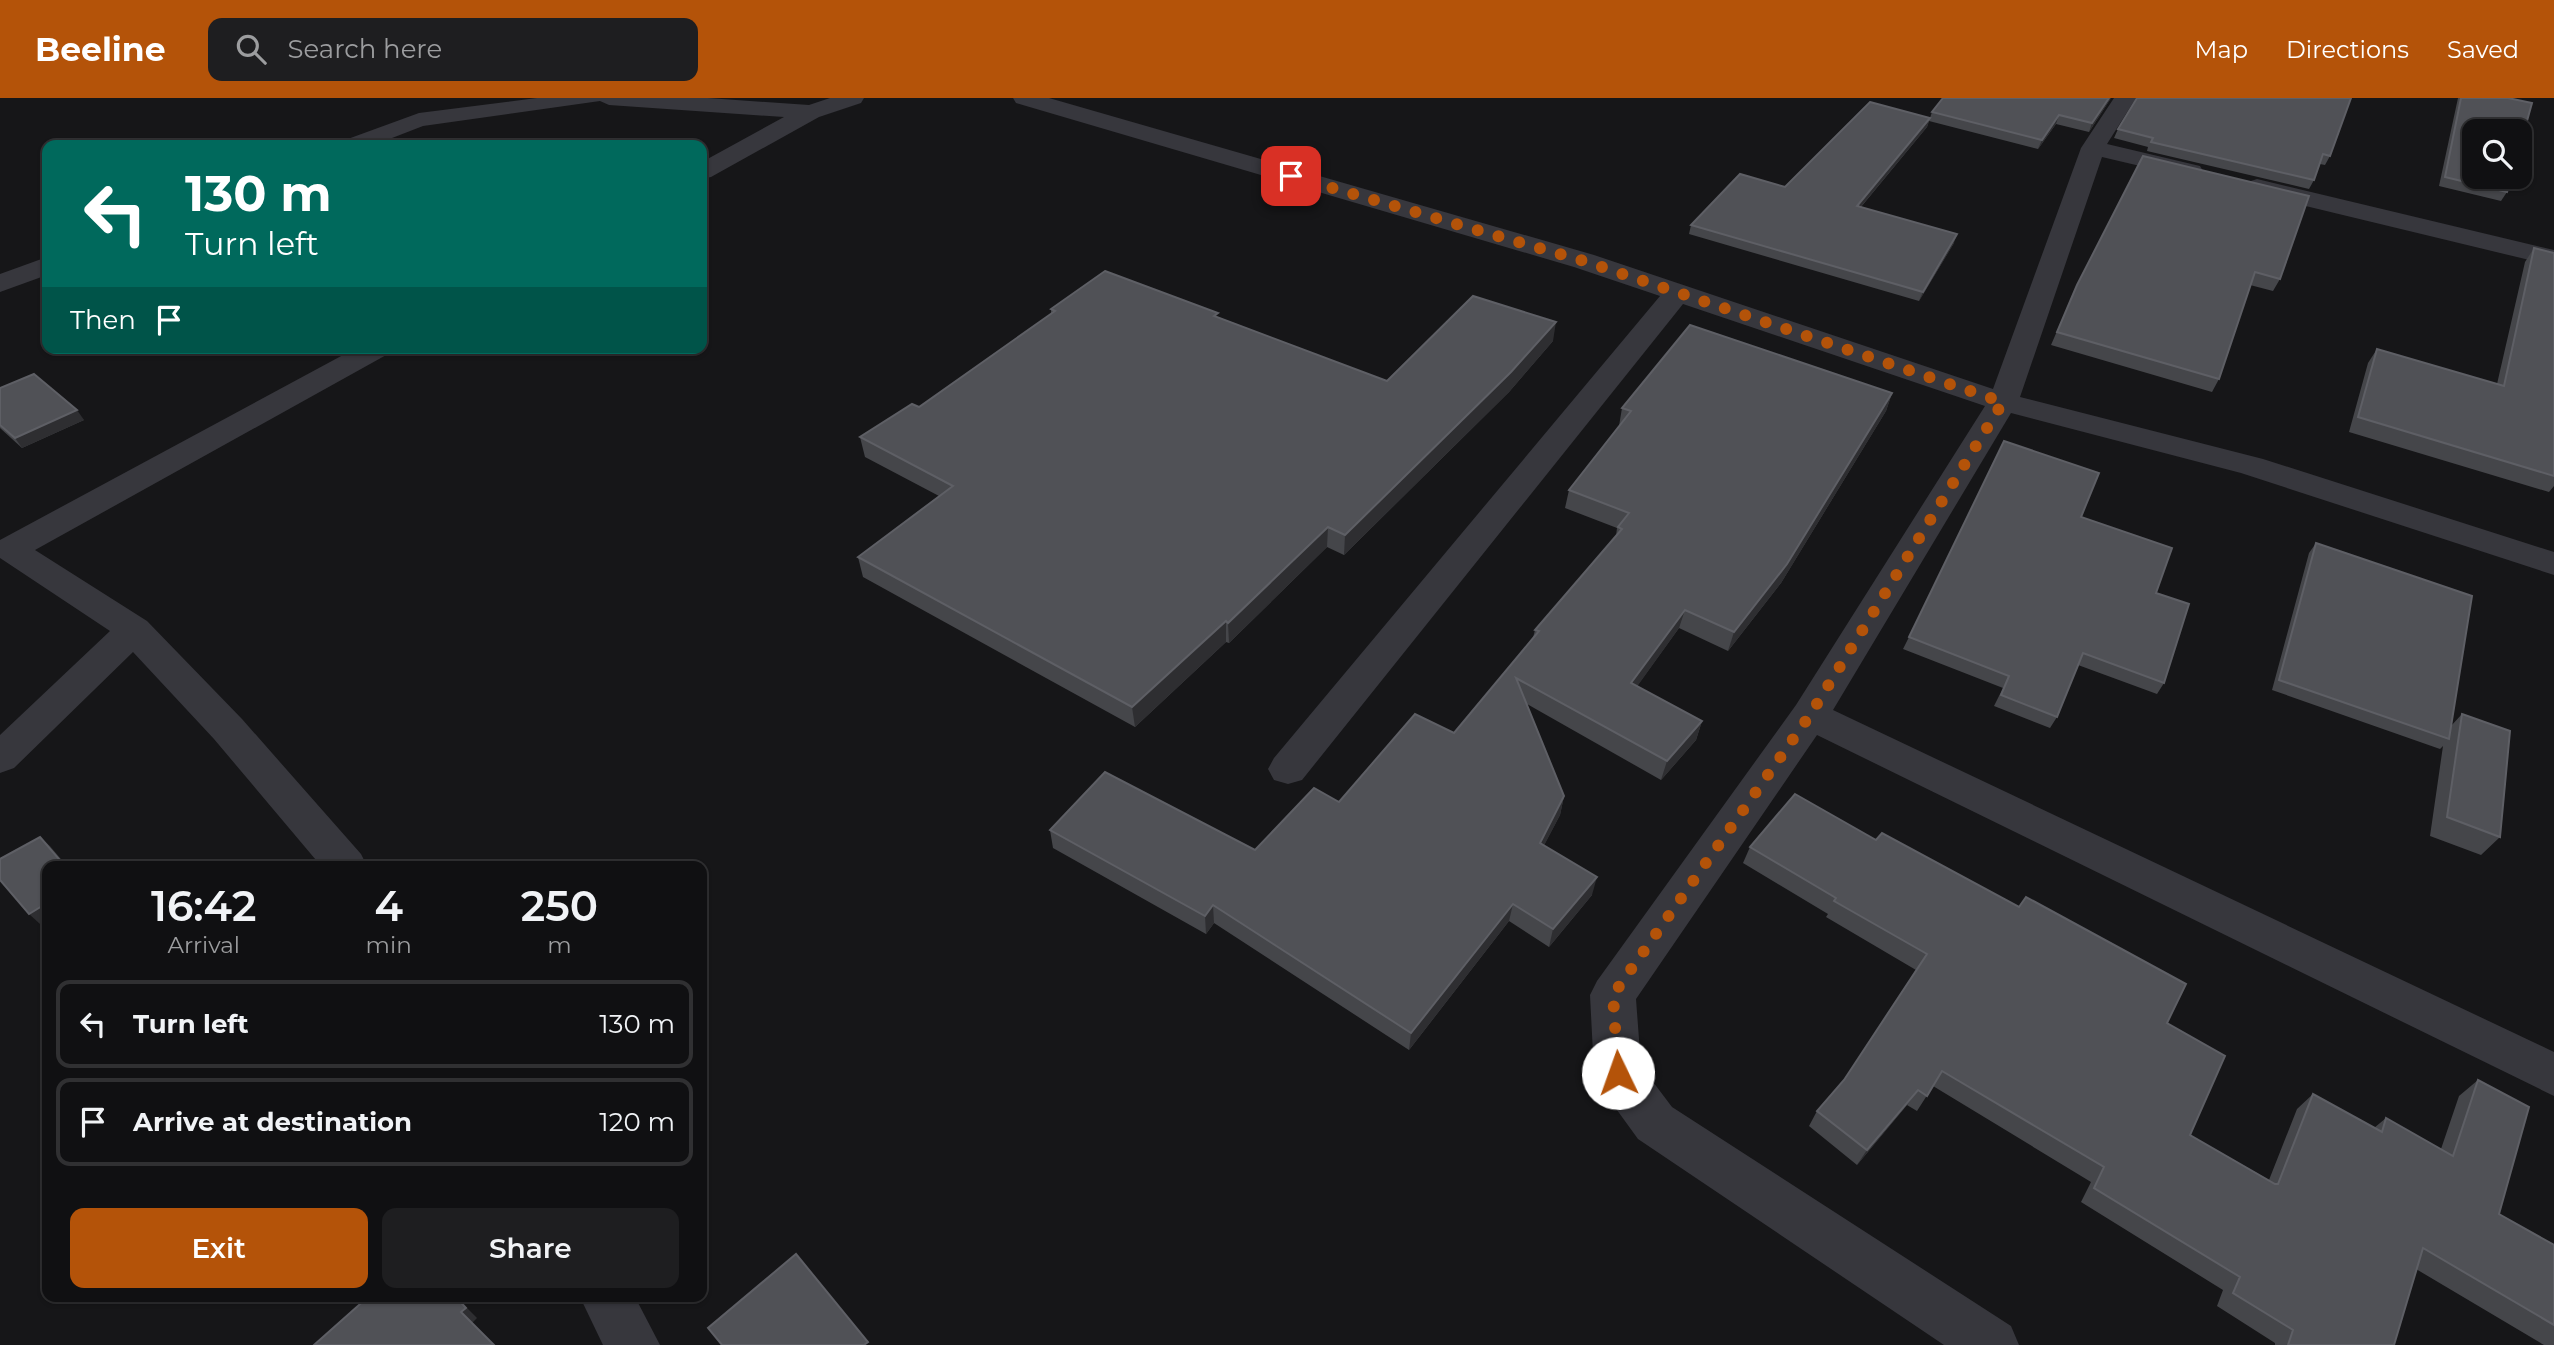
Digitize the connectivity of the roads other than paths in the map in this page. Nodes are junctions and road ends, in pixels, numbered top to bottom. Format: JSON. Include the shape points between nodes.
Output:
{"nodes":[{"id":1,"x":591,"y":98,"type":"edge"},
{"id":2,"x":609,"y":98,"type":"edge"},
{"id":3,"x":853,"y":98,"type":"edge"},
{"id":4,"x":1024,"y":98,"type":"edge"},
{"id":5,"x":2125,"y":98,"type":"edge"},
{"id":6,"x":811,"y":112,"type":"junction"},
{"id":7,"x":366,"y":140,"type":"edge"},
{"id":8,"x":2093,"y":148,"type":"junction"},
{"id":9,"x":707,"y":169,"type":"edge"},
{"id":10,"x":2554,"y":258,"type":"edge"},
{"id":11,"x":42,"y":267,"type":"edge"},
{"id":12,"x":0,"y":284,"type":"edge"},
{"id":13,"x":1678,"y":292,"type":"junction"},
{"id":14,"x":367,"y":354,"type":"edge"},
{"id":15,"x":2003,"y":402,"type":"junction"},
{"id":16,"x":3,"y":548,"type":"edge"},
{"id":17,"x":2554,"y":564,"type":"edge"},
{"id":18,"x":135,"y":630,"type":"junction"},
{"id":19,"x":1810,"y":715,"type":"junction"},
{"id":20,"x":0,"y":758,"type":"edge"},
{"id":21,"x":1288,"y":769,"type":"dead end"},
{"id":22,"x":342,"y":861,"type":"edge"},
{"id":23,"x":2554,"y":1075,"type":"edge"},
{"id":24,"x":609,"y":1302,"type":"edge"},
{"id":25,"x":633,"y":1345,"type":"edge"},
{"id":26,"x":1992,"y":1345,"type":"edge"}],
"edges":[{"from":1,"to":7,"type":"street","via":[[419,120]]},
{"from":2,"to":6,"type":"street"},
{"from":3,"to":6,"type":"street"},
{"from":4,"to":13,"type":"street"},
{"from":5,"to":8,"type":"street"},
{"from":6,"to":9,"type":"street"},
{"from":8,"to":10,"type":"street"},
{"from":8,"to":15,"type":"street"},
{"from":11,"to":12,"type":"street"},
{"from":13,"to":15,"type":"street"},
{"from":13,"to":21,"type":"street"},
{"from":14,"to":16,"type":"street"},
{"from":15,"to":17,"type":"street","via":[[2252,466]]},
{"from":15,"to":19,"type":"street"},
{"from":16,"to":18,"type":"street"},
{"from":18,"to":20,"type":"street"},
{"from":18,"to":22,"type":"street"},
{"from":19,"to":23,"type":"street"},
{"from":19,"to":26,"type":"street","via":[[1613,995],[1618,1073],[1655,1123]]},
{"from":24,"to":25,"type":"street"}]}
